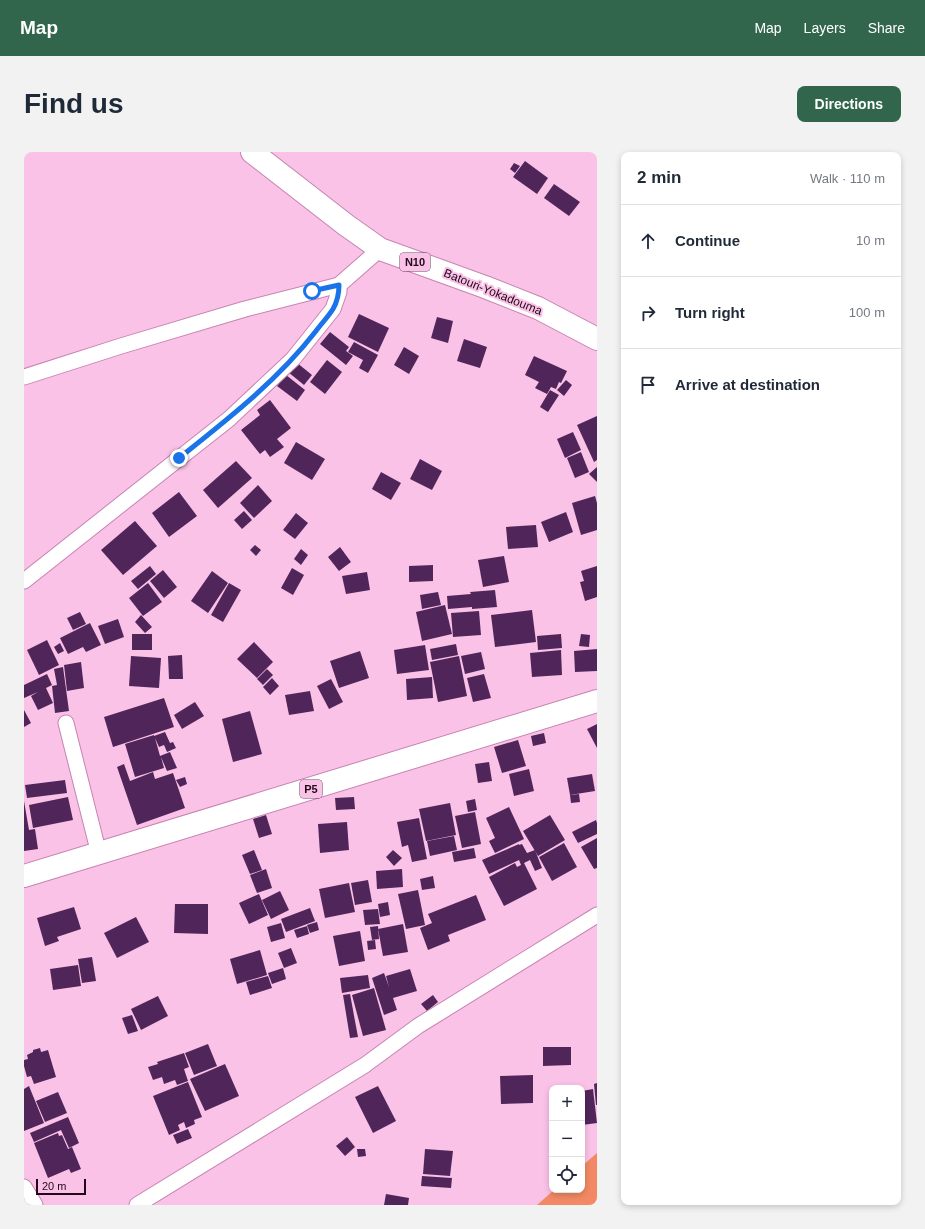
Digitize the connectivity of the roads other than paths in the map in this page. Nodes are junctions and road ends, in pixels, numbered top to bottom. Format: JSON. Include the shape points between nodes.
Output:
{"nodes":[{"id":1,"x":252,"y":152,"type":"edge"},
{"id":2,"x":380,"y":249,"type":"junction"},
{"id":3,"x":339,"y":285,"type":"junction"},
{"id":4,"x":597,"y":339,"type":"edge"},
{"id":5,"x":24,"y":377,"type":"edge"},
{"id":6,"x":24,"y":581,"type":"edge"},
{"id":7,"x":597,"y":701,"type":"edge"},
{"id":8,"x":66,"y":723,"type":"dead end"},
{"id":9,"x":99,"y":854,"type":"junction"},
{"id":10,"x":24,"y":876,"type":"edge"},
{"id":11,"x":597,"y":915,"type":"edge"},
{"id":12,"x":24,"y":1187,"type":"edge"},
{"id":13,"x":35,"y":1205,"type":"edge"},
{"id":14,"x":137,"y":1205,"type":"edge"}],
"edges":[{"from":1,"to":2,"type":"main road","name":"Batouri-Yokadouma","number":"N10"},
{"from":2,"to":3,"type":"street"},
{"from":2,"to":4,"type":"main road","name":"Batouri-Yokadouma","number":"N10","via":[[538,308]]},
{"from":3,"to":5,"type":"street","via":[[238,311]]},
{"from":3,"to":6,"type":"street","via":[[333,309],[293,359],[228,419]]},
{"from":7,"to":9,"type":"main road","number":"P5"},
{"from":8,"to":9,"type":"street"},
{"from":9,"to":10,"type":"main road","number":"P5"},
{"from":11,"to":14,"type":"street","via":[[418,1026],[364,1066]]},
{"from":12,"to":13,"type":"street"}]}
